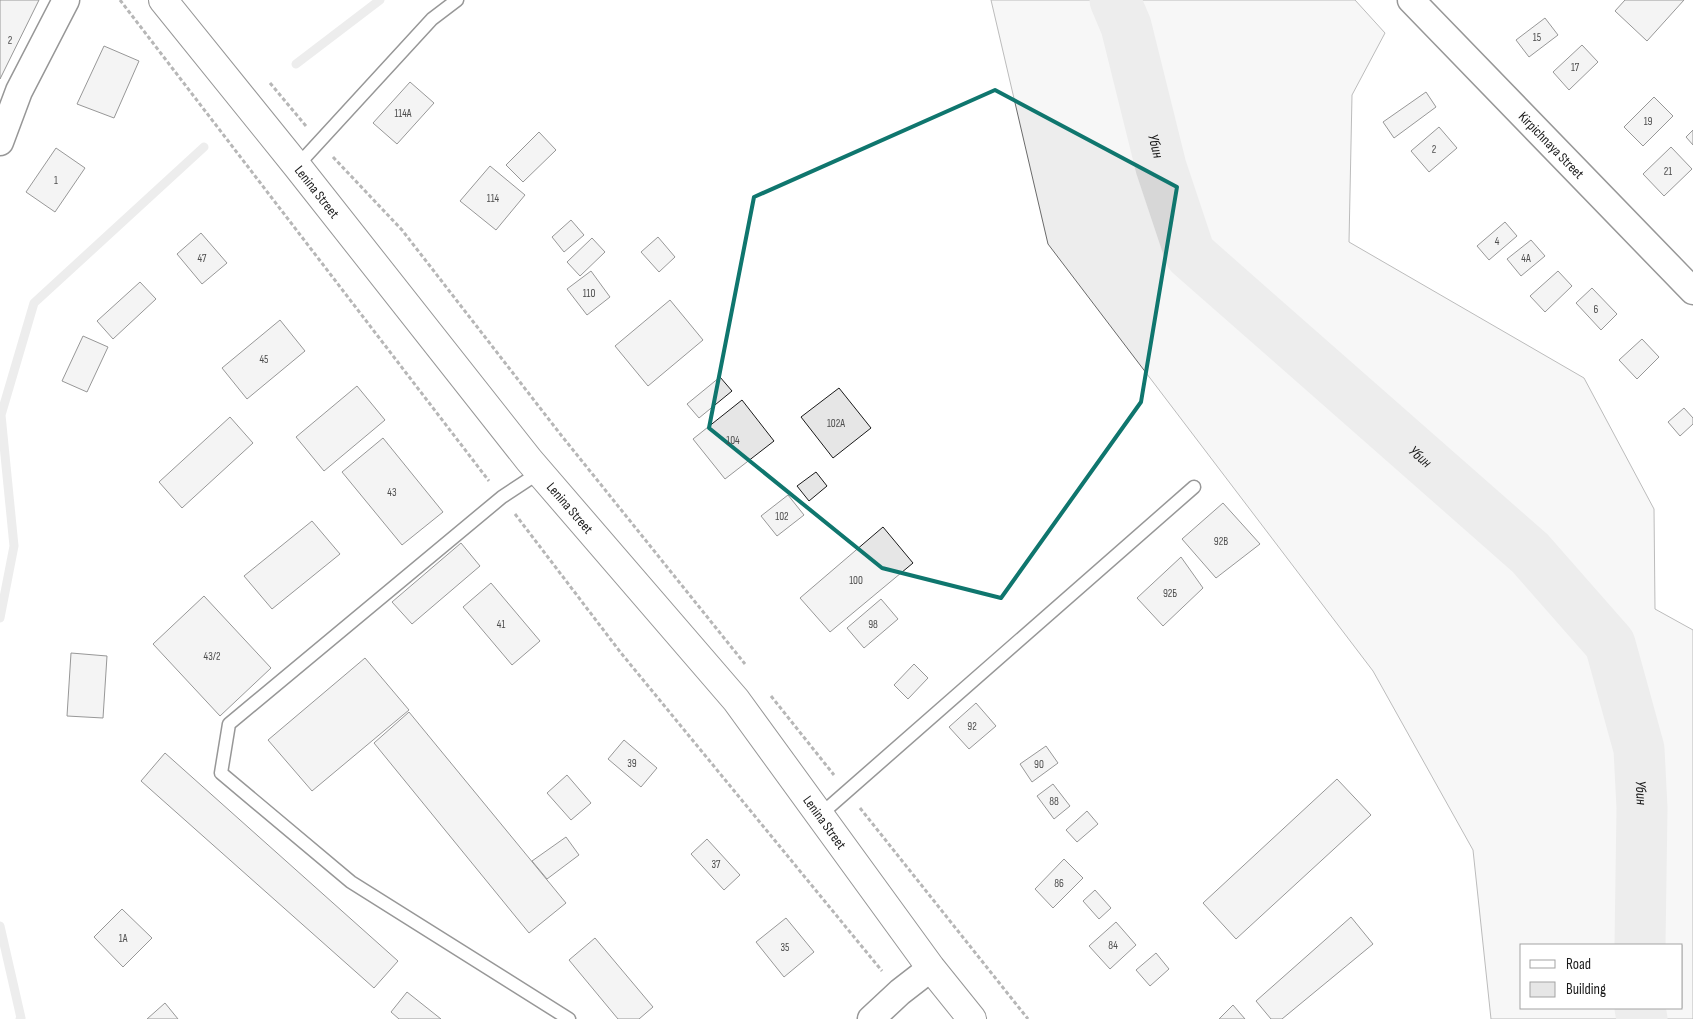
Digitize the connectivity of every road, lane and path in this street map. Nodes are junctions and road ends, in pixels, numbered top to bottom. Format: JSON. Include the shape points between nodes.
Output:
{"nodes":[{"id":1,"x":66,"y":0,"type":"edge"},
{"id":2,"x":120,"y":0,"type":"edge"},
{"id":3,"x":162,"y":0,"type":"edge"},
{"id":4,"x":457,"y":0,"type":"edge"},
{"id":5,"x":1411,"y":0,"type":"edge"},
{"id":6,"x":269,"y":82,"type":"dead end"},
{"id":7,"x":0,"y":142,"type":"edge"},
{"id":8,"x":319,"y":142,"type":"junction"},
{"id":9,"x":296,"y":166,"type":"junction"},
{"id":10,"x":1693,"y":291,"type":"edge"},
{"id":11,"x":560,"y":435,"type":"junction"},
{"id":12,"x":534,"y":466,"type":"junction"},
{"id":13,"x":1194,"y":487,"type":"dead end"},
{"id":14,"x":502,"y":497,"type":"junction"},
{"id":15,"x":747,"y":666,"type":"dead end"},
{"id":16,"x":766,"y":689,"type":"dead end"},
{"id":17,"x":840,"y":782,"type":"dead end"},
{"id":18,"x":858,"y":806,"type":"dead end"},
{"id":19,"x":820,"y":815,"type":"junction"},
{"id":20,"x":932,"y":968,"type":"junction"},
{"id":21,"x":900,"y":992,"type":"junction"},
{"id":22,"x":569,"y":1019,"type":"edge"},
{"id":23,"x":871,"y":1019,"type":"edge"},
{"id":24,"x":972,"y":1019,"type":"edge"},
{"id":25,"x":1028,"y":1019,"type":"edge"}],
"edges":[{"from":1,"to":7,"type":"street","via":[[19,91]]},
{"from":2,"to":14,"type":"path"},
{"from":3,"to":9,"type":"street","name":"Lenina Street"},
{"from":4,"to":8,"type":"lane","via":[[432,19]]},
{"from":5,"to":10,"type":"street","name":"Kirpichnaya Street"},
{"from":6,"to":8,"type":"path"},
{"from":8,"to":9,"type":"lane"},
{"from":8,"to":11,"type":"path","via":[[402,230]]},
{"from":9,"to":12,"type":"street","name":"Lenina Street"},
{"from":11,"to":12,"type":"path"},
{"from":11,"to":15,"type":"path"},
{"from":12,"to":14,"type":"lane"},
{"from":12,"to":19,"type":"street","name":"Lenina Street","via":[[736,700]]},
{"from":13,"to":19,"type":"lane"},
{"from":14,"to":21,"type":"path","via":[[621,653]]},
{"from":14,"to":22,"type":"lane","via":[[229,724],[221,773],[351,882]]},
{"from":16,"to":17,"type":"path"},
{"from":18,"to":25,"type":"path"},
{"from":19,"to":20,"type":"street","name":"Lenina Street"},
{"from":20,"to":21,"type":"street"},
{"from":20,"to":24,"type":"street","name":"Lenina Street"},
{"from":21,"to":23,"type":"street"}]}
